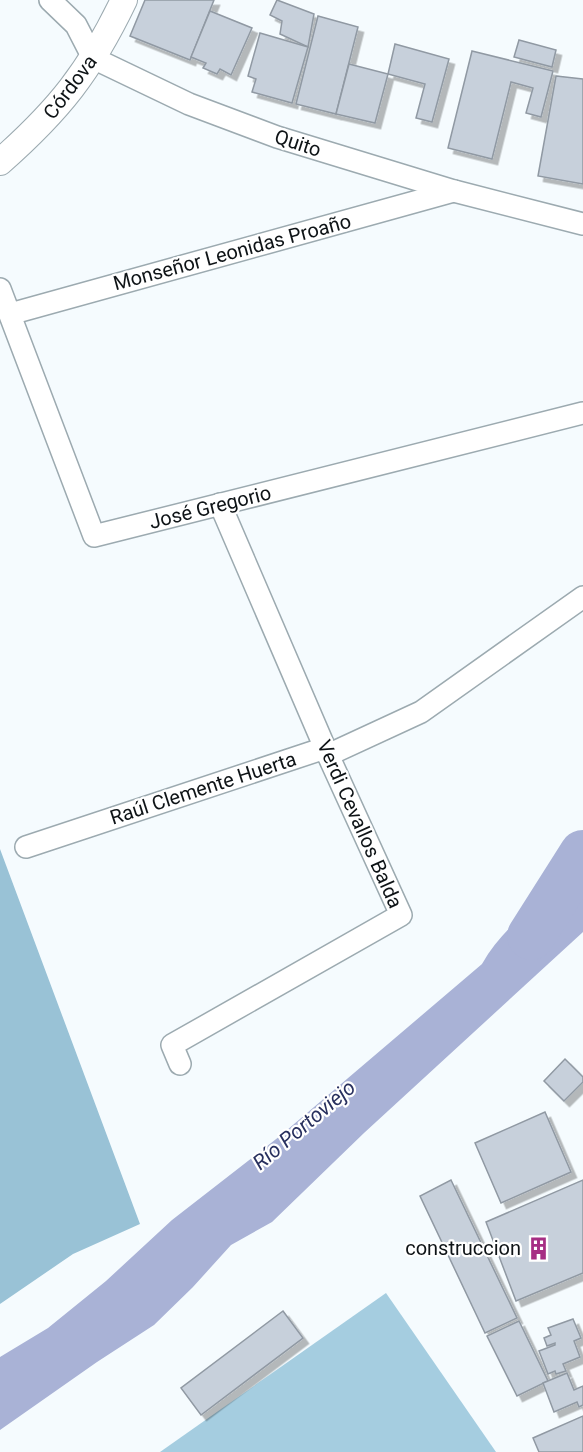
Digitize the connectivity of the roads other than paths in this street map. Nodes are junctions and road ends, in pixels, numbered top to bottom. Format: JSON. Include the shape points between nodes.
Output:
{"nodes":[{"id":1,"x":50,"y":0,"type":"edge"},
{"id":2,"x":124,"y":0,"type":"edge"},
{"id":3,"x":76,"y":25,"type":"junction"},
{"id":4,"x":107,"y":36,"type":"junction"},
{"id":5,"x":93,"y":58,"type":"junction"},
{"id":6,"x":78,"y":81,"type":"junction"},
{"id":7,"x":0,"y":162,"type":"edge"},
{"id":8,"x":454,"y":191,"type":"junction"},
{"id":9,"x":583,"y":224,"type":"edge"},
{"id":10,"x":0,"y":289,"type":"edge"},
{"id":11,"x":10,"y":314,"type":"junction"},
{"id":12,"x":583,"y":413,"type":"edge"},
{"id":13,"x":220,"y":504,"type":"junction"},
{"id":14,"x":583,"y":597,"type":"edge"},
{"id":15,"x":326,"y":752,"type":"junction"},
{"id":16,"x":26,"y":847,"type":"dead end"},
{"id":17,"x":180,"y":1064,"type":"dead end"}],
"edges":[{"from":1,"to":3,"type":"street"},
{"from":2,"to":4,"type":"street","name":"Córdova"},
{"from":3,"to":4,"type":"street"},
{"from":3,"to":5,"type":"street"},
{"from":3,"to":6,"type":"street","via":[[81,41]]},
{"from":4,"to":5,"type":"street","name":"Córdova"},
{"from":5,"to":6,"type":"street","name":"Córdova"},
{"from":5,"to":8,"type":"street","name":"Quito","via":[[189,104],[277,137]]},
{"from":6,"to":7,"type":"street","name":"Córdova","via":[[46,120]]},
{"from":8,"to":9,"type":"street","name":"Quito"},
{"from":8,"to":11,"type":"street","name":"Monseñor Leonidas Proaño"},
{"from":10,"to":11,"type":"street","name":"José Gregorio"},
{"from":11,"to":13,"type":"street","name":"José Gregorio","via":[[94,536]]},
{"from":12,"to":13,"type":"street","name":"José Gregorio"},
{"from":13,"to":15,"type":"street","name":"Verdi Cevallos Balda"},
{"from":14,"to":15,"type":"street","name":"Raúl Clemente Huerta","via":[[421,711]]},
{"from":15,"to":16,"type":"street","name":"Raúl Clemente Huerta"},
{"from":15,"to":17,"type":"street","name":"Verdi Cevallos Balda","via":[[401,915],[172,1045]]}]}
